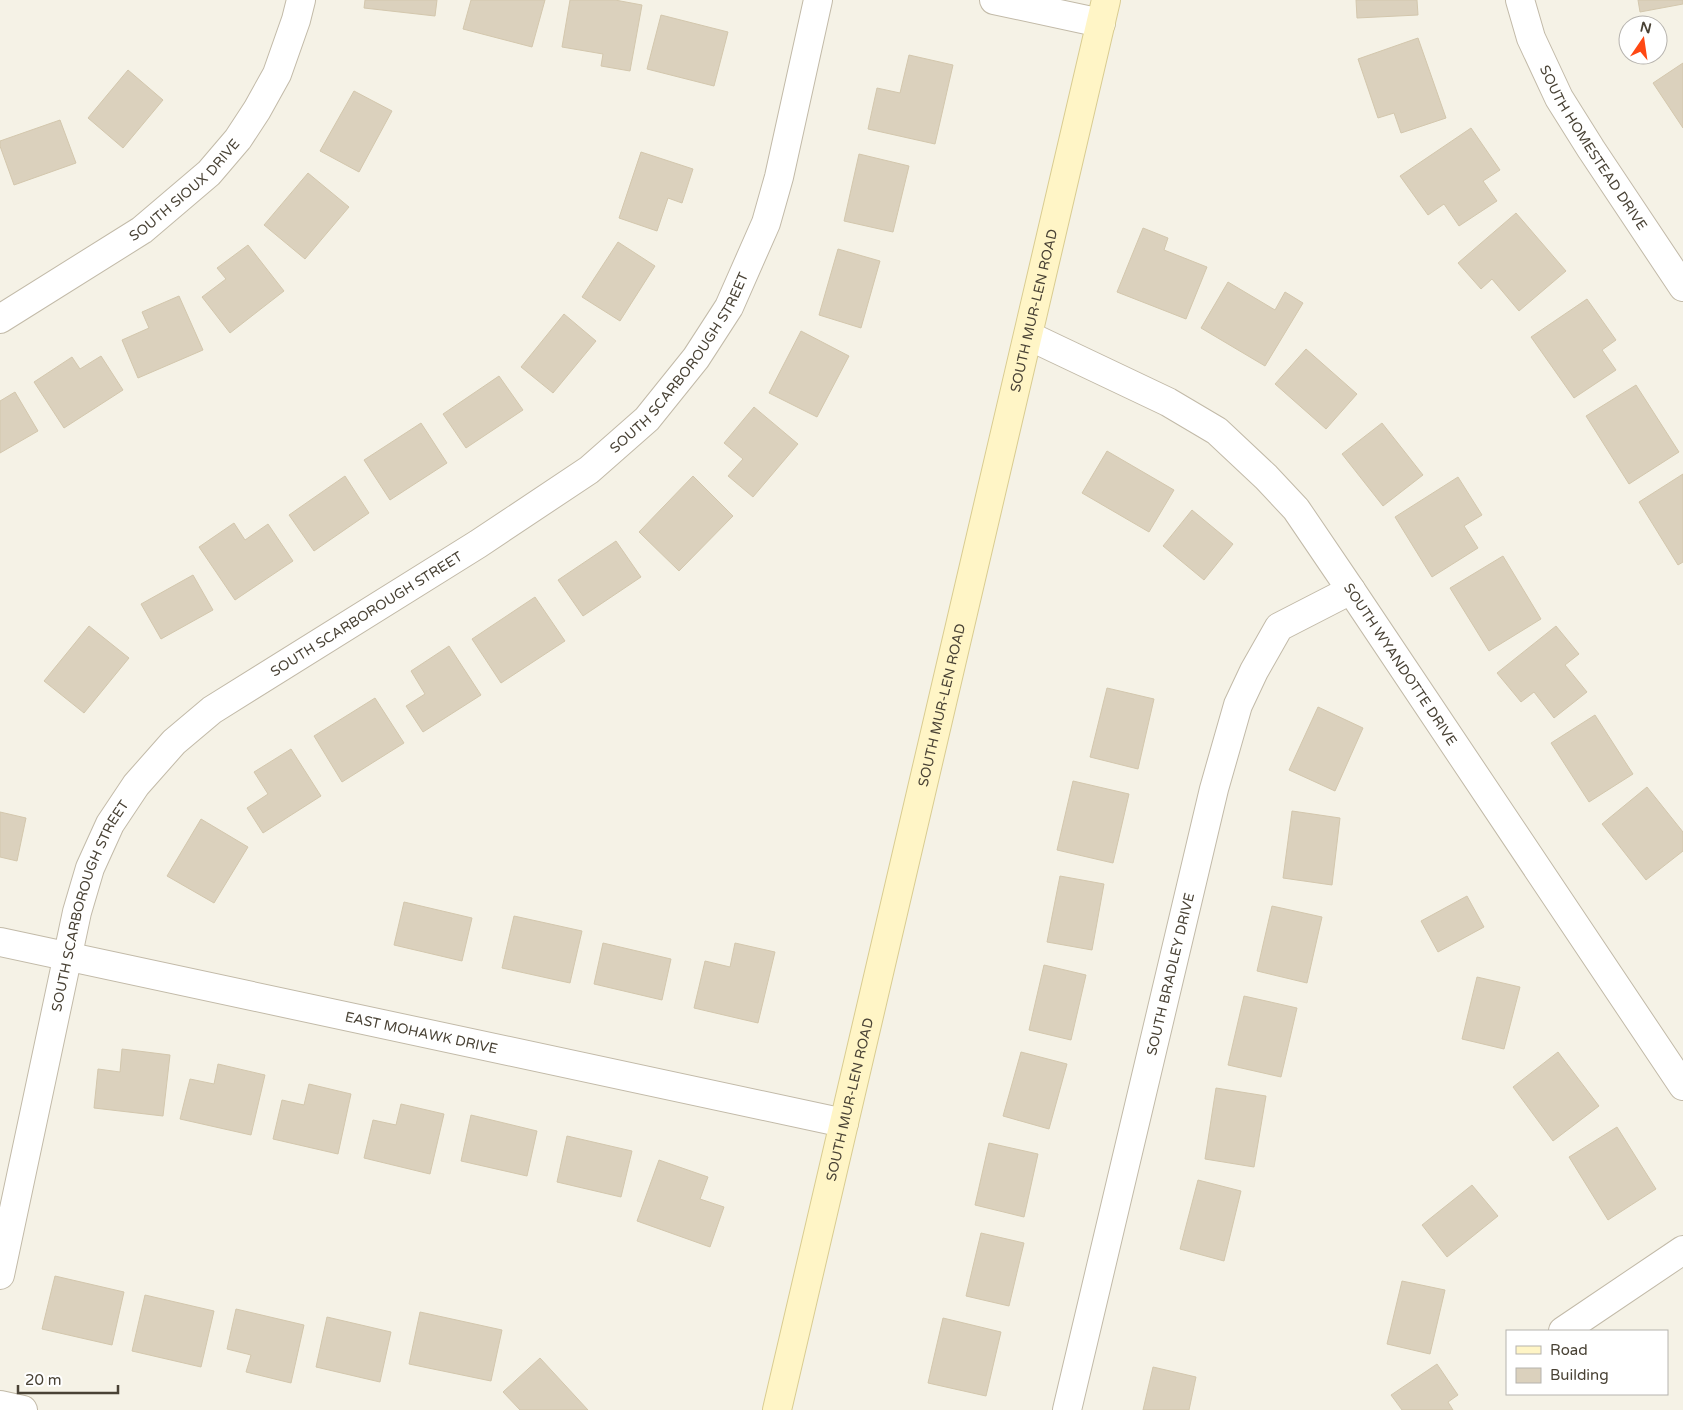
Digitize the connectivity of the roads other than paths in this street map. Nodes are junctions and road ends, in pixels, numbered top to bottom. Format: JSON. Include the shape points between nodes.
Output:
{"nodes":[{"id":1,"x":300,"y":0,"type":"edge"},
{"id":2,"x":818,"y":0,"type":"edge"},
{"id":3,"x":994,"y":0,"type":"edge"},
{"id":4,"x":1520,"y":0,"type":"edge"},
{"id":5,"x":1104,"y":11,"type":"edge"},
{"id":6,"x":1683,"y":287,"type":"edge"},
{"id":7,"x":0,"y":319,"type":"edge"},
{"id":8,"x":1029,"y":336,"type":"junction"},
{"id":9,"x":1351,"y":590,"type":"junction"},
{"id":10,"x":0,"y":942,"type":"edge"},
{"id":11,"x":68,"y":956,"type":"junction"},
{"id":12,"x":1683,"y":1086,"type":"edge"},
{"id":13,"x":844,"y":1123,"type":"junction"},
{"id":14,"x":1683,"y":1250,"type":"edge"},
{"id":15,"x":0,"y":1274,"type":"edge"},
{"id":16,"x":1564,"y":1330,"type":"edge"},
{"id":17,"x":0,"y":1405,"type":"edge"},
{"id":18,"x":23,"y":1410,"type":"edge"},
{"id":19,"x":777,"y":1410,"type":"edge"},
{"id":20,"x":1067,"y":1410,"type":"edge"}],
"edges":[{"from":1,"to":7,"type":"street","name":"SOUTH SIOUX DRIVE","via":[[277,74],[238,139],[209,173],[142,230]]},
{"from":2,"to":11,"type":"street","name":"SOUTH SCARBOROUGH STREET","via":[[766,224],[729,307],[696,358],[646,419],[589,470],[478,544],[212,710],[174,742],[136,785],[110,824],[90,868]]},
{"from":3,"to":5,"type":"street"},
{"from":4,"to":6,"type":"street","name":"SOUTH HOMESTEAD DRIVE","via":[[1531,38],[1559,98]]},
{"from":5,"to":8,"type":"main road","name":"SOUTH MUR-LEN ROAD"},
{"from":8,"to":9,"type":"street","name":"SOUTH WYANDOTTE DRIVE","via":[[1168,402],[1217,432],[1296,509]]},
{"from":8,"to":13,"type":"main road","name":"SOUTH MUR-LEN ROAD"},
{"from":9,"to":12,"type":"street","name":"SOUTH WYANDOTTE DRIVE"},
{"from":9,"to":20,"type":"street","name":"SOUTH BRADLEY DRIVE","via":[[1279,627],[1238,705],[1212,799]]},
{"from":10,"to":11,"type":"street","name":"EAST MOHAWK DRIVE"},
{"from":11,"to":13,"type":"street","name":"EAST MOHAWK DRIVE"},
{"from":11,"to":15,"type":"street","name":"SOUTH SCARBOROUGH STREET"},
{"from":13,"to":19,"type":"main road","name":"SOUTH MUR-LEN ROAD"},
{"from":14,"to":16,"type":"street"},
{"from":17,"to":18,"type":"street"}]}
